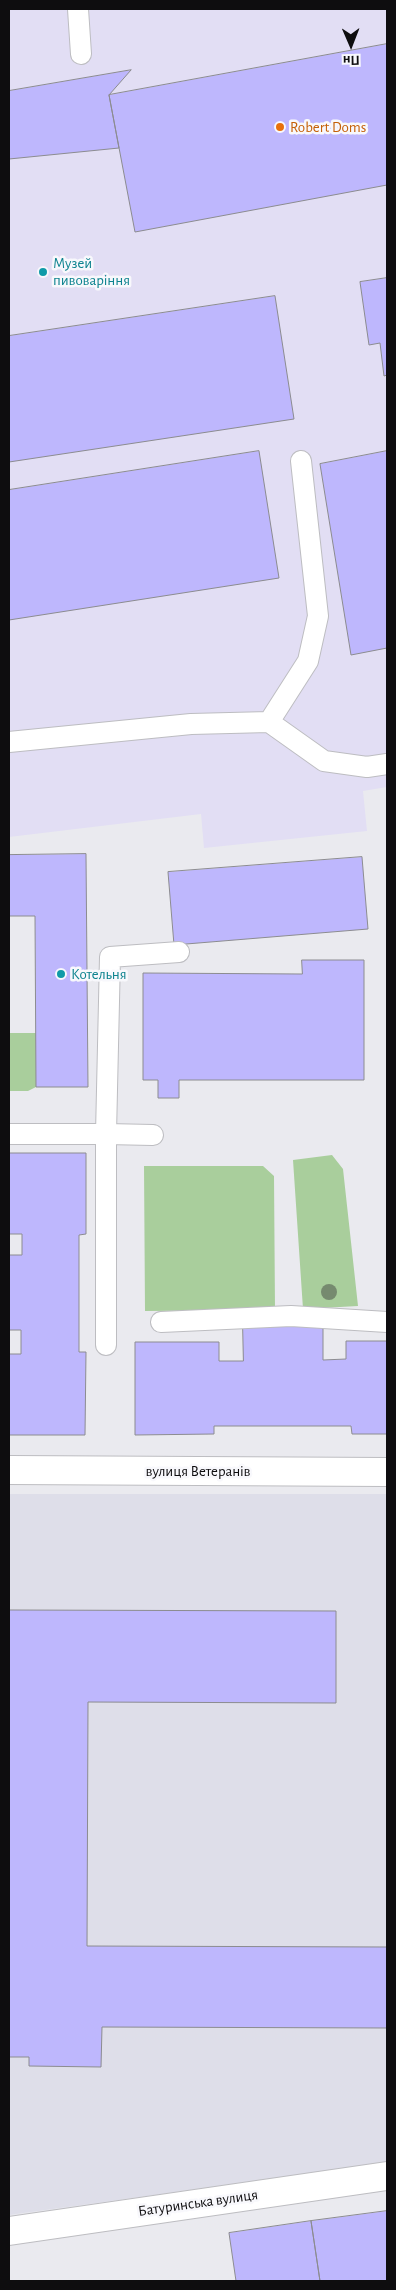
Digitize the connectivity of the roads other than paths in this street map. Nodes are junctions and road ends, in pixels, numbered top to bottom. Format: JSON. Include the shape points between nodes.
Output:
{"nodes":[{"id":1,"x":78,"y":9,"type":"edge"},
{"id":2,"x":81,"y":54,"type":"dead end"},
{"id":3,"x":301,"y":461,"type":"dead end"},
{"id":4,"x":269,"y":722,"type":"junction"},
{"id":5,"x":9,"y":742,"type":"edge"},
{"id":6,"x":387,"y":764,"type":"edge"},
{"id":7,"x":179,"y":952,"type":"dead end"},
{"id":8,"x":9,"y":1134,"type":"edge"},
{"id":9,"x":106,"y":1134,"type":"junction"},
{"id":10,"x":153,"y":1135,"type":"dead end"},
{"id":11,"x":161,"y":1322,"type":"dead end"},
{"id":12,"x":387,"y":1322,"type":"edge"},
{"id":13,"x":106,"y":1345,"type":"dead end"},
{"id":14,"x":9,"y":1470,"type":"edge"},
{"id":15,"x":387,"y":1472,"type":"edge"},
{"id":16,"x":387,"y":2176,"type":"edge"},
{"id":17,"x":9,"y":2231,"type":"edge"}],
"edges":[{"from":1,"to":2,"type":"lane"},
{"from":3,"to":4,"type":"lane","via":[[318,616],[308,661]]},
{"from":4,"to":5,"type":"lane","via":[[191,724]]},
{"from":4,"to":6,"type":"lane","via":[[324,761],[367,767]]},
{"from":7,"to":9,"type":"lane","via":[[110,957]]},
{"from":8,"to":9,"type":"lane"},
{"from":9,"to":10,"type":"lane"},
{"from":9,"to":13,"type":"lane"},
{"from":11,"to":12,"type":"lane","via":[[291,1316]]},
{"from":14,"to":15,"type":"street","name":"вулиця Ветеранів"},
{"from":16,"to":17,"type":"street","name":"Батуринська вулиця"}]}
